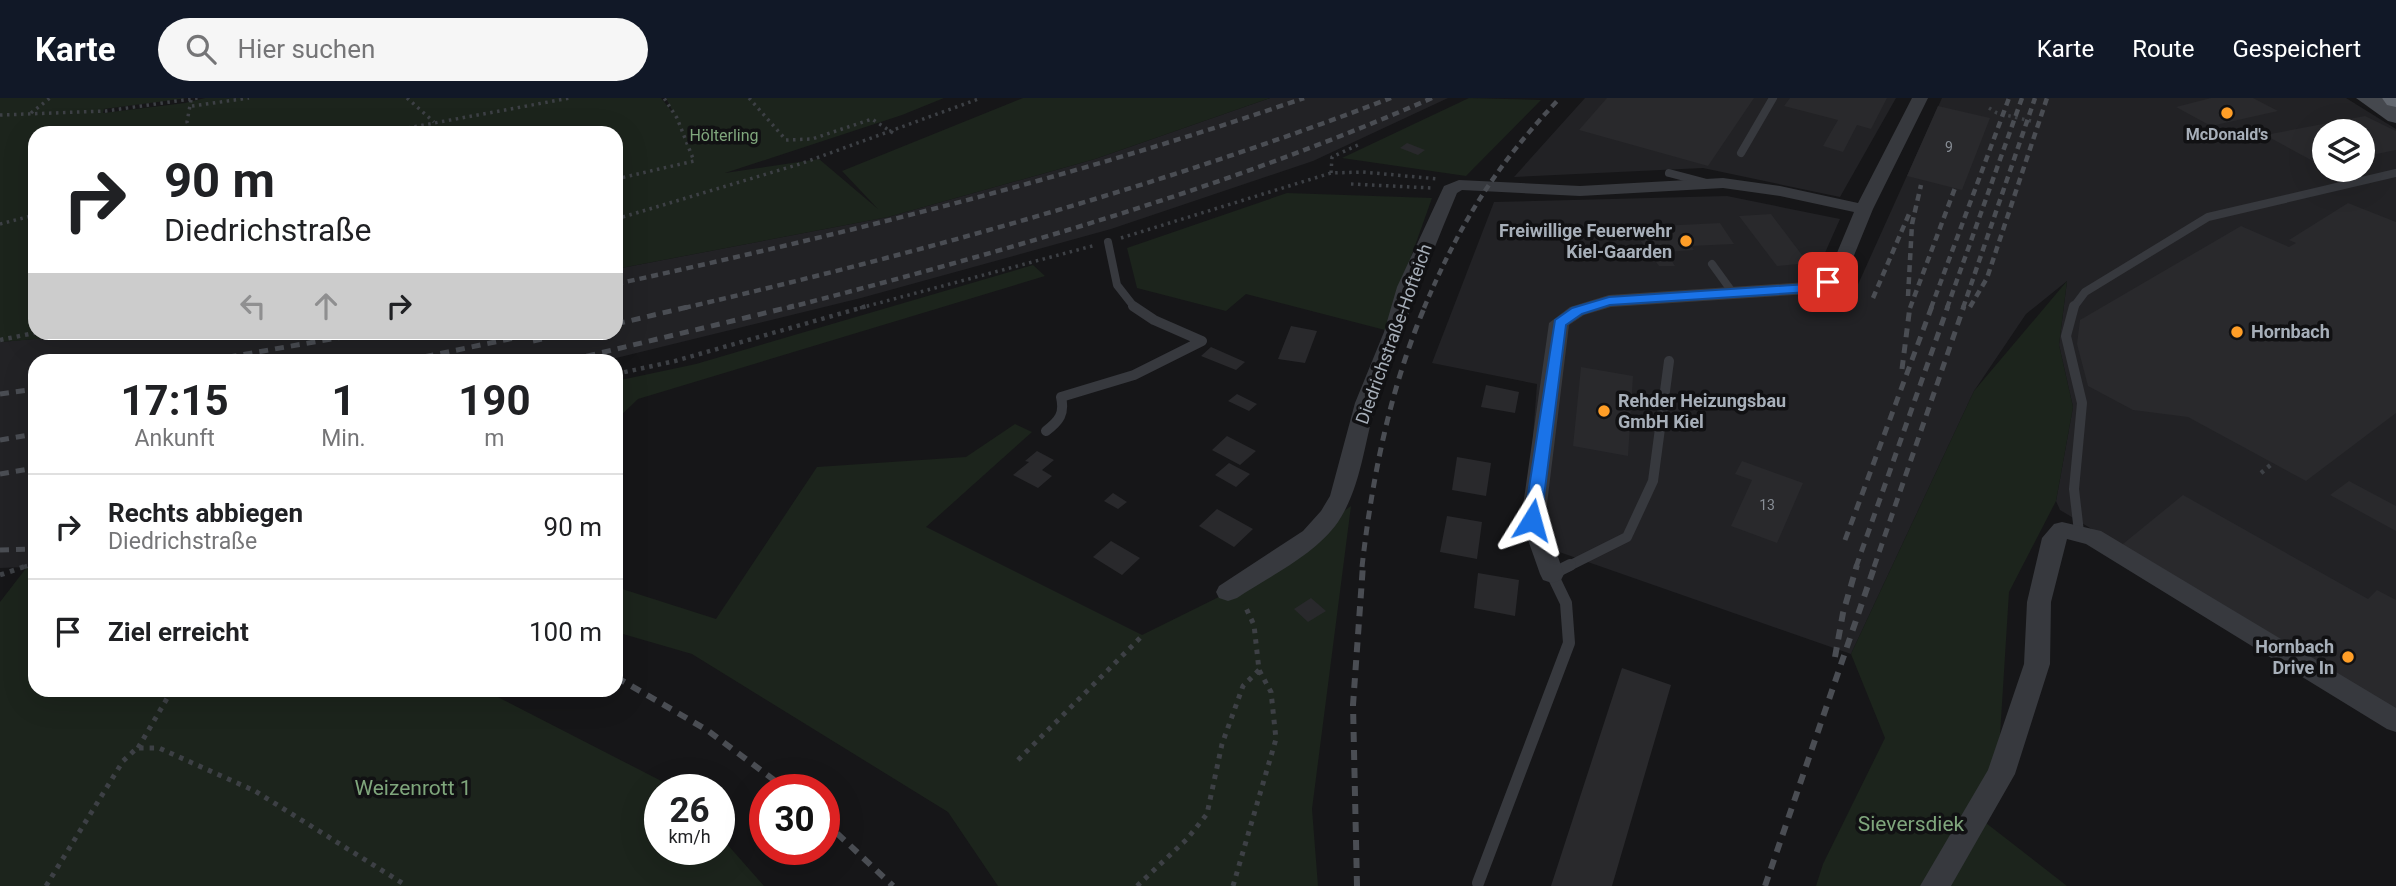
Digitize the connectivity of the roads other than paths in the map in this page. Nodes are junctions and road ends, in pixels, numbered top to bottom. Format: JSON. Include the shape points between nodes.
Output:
{"nodes":[{"id":1,"x":1773,"y":98,"type":"edge"},
{"id":2,"x":1920,"y":98,"type":"edge"},
{"id":3,"x":2367,"y":98,"type":"edge"},
{"id":4,"x":2396,"y":116,"type":"edge"},
{"id":5,"x":1741,"y":153,"type":"dead end"},
{"id":6,"x":1669,"y":173,"type":"dead end"},
{"id":7,"x":2396,"y":173,"type":"edge"},
{"id":8,"x":1713,"y":184,"type":"junction"},
{"id":9,"x":1864,"y":209,"type":"junction"},
{"id":10,"x":1108,"y":242,"type":"road end"},
{"id":11,"x":1712,"y":264,"type":"dead end"},
{"id":12,"x":1733,"y":293,"type":"junction"},
{"id":13,"x":1669,"y":361,"type":"dead end"},
{"id":14,"x":1046,"y":431,"type":"dead end"},
{"id":15,"x":2079,"y":532,"type":"junction"},
{"id":16,"x":1552,"y":573,"type":"junction"},
{"id":17,"x":1232,"y":590,"type":"road end"},
{"id":18,"x":2396,"y":721,"type":"edge"},
{"id":19,"x":1478,"y":883,"type":"dead end"},
{"id":20,"x":1935,"y":886,"type":"edge"}],
"edges":[{"from":1,"to":5,"type":"lane"},
{"from":2,"to":9,"type":"street"},
{"from":3,"to":4,"type":"main road"},
{"from":6,"to":8,"type":"lane"},
{"from":7,"to":15,"type":"lane","via":[[2208,217],[2085,292],[2073,307],[2066,336],[2082,403],[2074,489]]},
{"from":8,"to":9,"type":"street","via":[[1780,191]]},
{"from":8,"to":17,"type":"street","name":"Diedrichstraße-Hofteich","via":[[1580,191],[1454,187],[1407,287],[1366,403],[1341,496],[1311,537]]},
{"from":9,"to":12,"type":"street","via":[[1837,275],[1828,282],[1809,288]]},
{"from":10,"to":14,"type":"lane","via":[[1117,286],[1128,303],[1202,341],[1132,378],[1061,397],[1065,408],[1061,420]]},
{"from":11,"to":12,"type":"lane"},
{"from":12,"to":16,"type":"street","via":[[1609,301],[1577,311],[1559,323],[1532,520]]},
{"from":13,"to":16,"type":"lane","via":[[1653,481],[1627,537]]},
{"from":15,"to":18,"type":"street"},
{"from":15,"to":20,"type":"street","via":[[2062,530],[2053,538],[2039,602],[2036,664],[2001,775]]},
{"from":16,"to":19,"type":"lane","via":[[1566,603],[1569,643]]}]}
